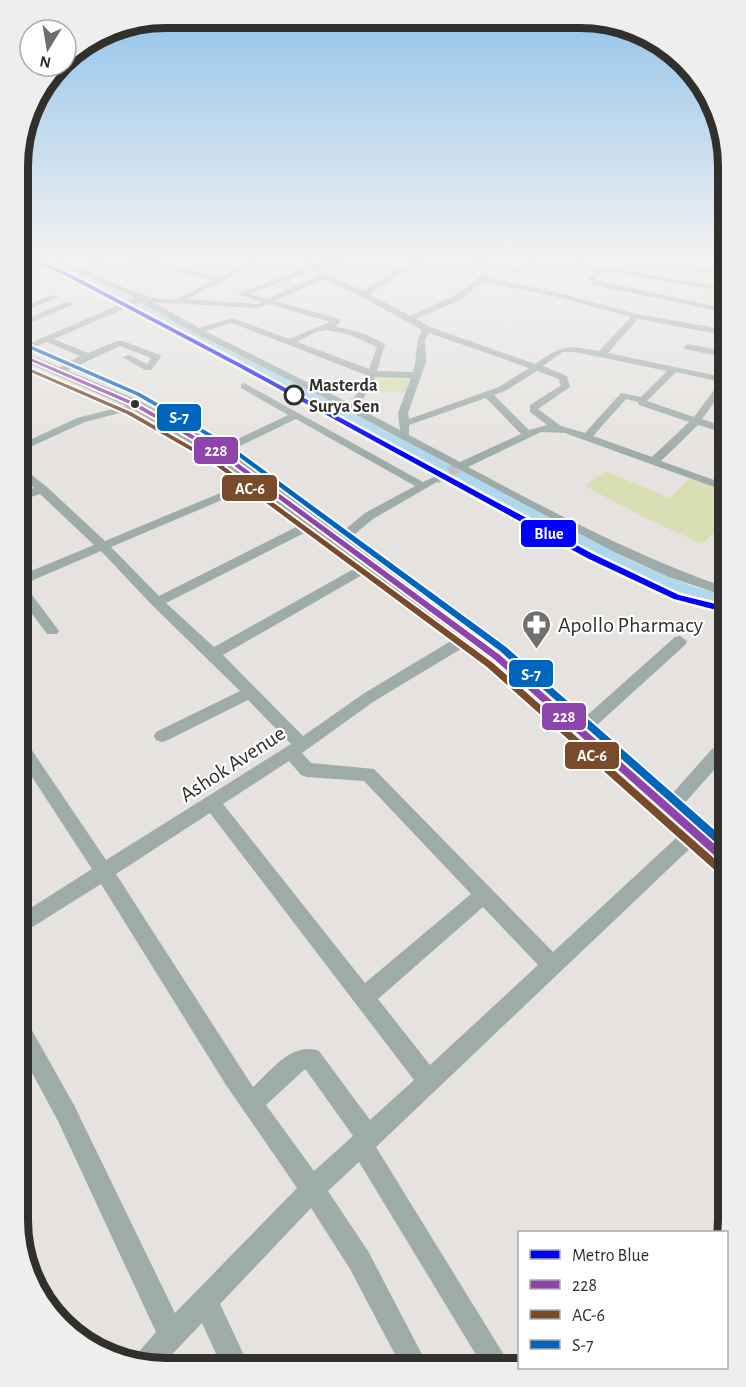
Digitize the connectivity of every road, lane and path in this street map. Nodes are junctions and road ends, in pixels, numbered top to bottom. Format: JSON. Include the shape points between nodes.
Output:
{"nodes":[{"id":1,"x":83,"y":324,"type":"edge"},
{"id":2,"x":185,"y":324,"type":"edge"},
{"id":3,"x":220,"y":324,"type":"edge"},
{"id":4,"x":242,"y":324,"type":"edge"},
{"id":5,"x":332,"y":324,"type":"edge"},
{"id":6,"x":418,"y":324,"type":"edge"},
{"id":7,"x":629,"y":324,"type":"edge"},
{"id":8,"x":678,"y":324,"type":"edge"},
{"id":9,"x":327,"y":327,"type":"junction"},
{"id":10,"x":427,"y":329,"type":"junction"},
{"id":11,"x":198,"y":331,"type":"junction"},
{"id":12,"x":718,"y":331,"type":"edge"},
{"id":13,"x":47,"y":339,"type":"junction"},
{"id":14,"x":290,"y":342,"type":"junction"},
{"id":15,"x":688,"y":347,"type":"dead end"},
{"id":16,"x":28,"y":350,"type":"edge"},
{"id":17,"x":718,"y":354,"type":"edge"},
{"id":18,"x":601,"y":355,"type":"junction"},
{"id":19,"x":28,"y":357,"type":"edge"},
{"id":20,"x":87,"y":357,"type":"junction"},
{"id":21,"x":126,"y":357,"type":"dead end"},
{"id":22,"x":536,"y":367,"type":"junction"},
{"id":23,"x":675,"y":368,"type":"junction"},
{"id":24,"x":59,"y":371,"type":"junction"},
{"id":25,"x":372,"y":374,"type":"junction"},
{"id":26,"x":417,"y":375,"type":"junction"},
{"id":27,"x":718,"y":377,"type":"edge"},
{"id":28,"x":244,"y":386,"type":"dead end"},
{"id":29,"x":718,"y":391,"type":"edge"},
{"id":30,"x":488,"y":395,"type":"junction"},
{"id":31,"x":642,"y":403,"type":"dead end"},
{"id":32,"x":136,"y":406,"type":"junction"},
{"id":33,"x":353,"y":409,"type":"junction"},
{"id":34,"x":296,"y":415,"type":"junction"},
{"id":35,"x":696,"y":420,"type":"junction"},
{"id":36,"x":403,"y":424,"type":"junction"},
{"id":37,"x":718,"y":427,"type":"edge"},
{"id":38,"x":557,"y":428,"type":"junction"},
{"id":39,"x":528,"y":435,"type":"junction"},
{"id":40,"x":587,"y":437,"type":"junction"},
{"id":41,"x":406,"y":438,"type":"junction"},
{"id":42,"x":28,"y":446,"type":"edge"},
{"id":43,"x":219,"y":452,"type":"junction"},
{"id":44,"x":654,"y":461,"type":"junction"},
{"id":45,"x":459,"y":467,"type":"junction"},
{"id":46,"x":28,"y":476,"type":"edge"},
{"id":47,"x":436,"y":479,"type":"tunnel mouth"},
{"id":48,"x":258,"y":481,"type":"junction"},
{"id":49,"x":718,"y":485,"type":"edge"},
{"id":50,"x":423,"y":486,"type":"junction"},
{"id":51,"x":43,"y":489,"type":"junction"},
{"id":52,"x":28,"y":495,"type":"edge"},
{"id":53,"x":314,"y":523,"type":"junction"},
{"id":54,"x":339,"y":541,"type":"junction"},
{"id":55,"x":103,"y":545,"type":"junction"},
{"id":56,"x":372,"y":564,"type":"junction"},
{"id":57,"x":28,"y":577,"type":"edge"},
{"id":58,"x":718,"y":589,"type":"edge"},
{"id":59,"x":28,"y":599,"type":"edge"},
{"id":60,"x":157,"y":602,"type":"junction"},
{"id":61,"x":52,"y":631,"type":"dead end"},
{"id":62,"x":469,"y":637,"type":"junction"},
{"id":63,"x":680,"y":641,"type":"dead end"},
{"id":64,"x":213,"y":654,"type":"junction"},
{"id":65,"x":250,"y":692,"type":"junction"},
{"id":66,"x":579,"y":731,"type":"junction"},
{"id":67,"x":162,"y":736,"type":"dead end"},
{"id":68,"x":297,"y":748,"type":"junction"},
{"id":69,"x":717,"y":755,"type":"edge"},
{"id":70,"x":28,"y":758,"type":"edge"},
{"id":71,"x":212,"y":803,"type":"junction"},
{"id":72,"x":669,"y":809,"type":"junction"},
{"id":73,"x":695,"y":832,"type":"junction"},
{"id":74,"x":717,"y":852,"type":"edge"},
{"id":75,"x":103,"y":870,"type":"junction"},
{"id":76,"x":483,"y":895,"type":"junction"},
{"id":77,"x":28,"y":920,"type":"edge"},
{"id":78,"x":552,"y":965,"type":"junction"},
{"id":79,"x":364,"y":998,"type":"junction"},
{"id":80,"x":28,"y":1043,"type":"edge"},
{"id":81,"x":429,"y":1081,"type":"junction"},
{"id":82,"x":252,"y":1103,"type":"junction"},
{"id":83,"x":365,"y":1141,"type":"junction"},
{"id":84,"x":313,"y":1189,"type":"junction"},
{"id":85,"x":206,"y":1302,"type":"junction"},
{"id":86,"x":172,"y":1336,"type":"junction"},
{"id":87,"x":151,"y":1357,"type":"edge"},
{"id":88,"x":232,"y":1358,"type":"edge"},
{"id":89,"x":411,"y":1358,"type":"edge"},
{"id":90,"x":493,"y":1358,"type":"edge"}],
"edges":[{"from":1,"to":13,"type":"street"},
{"from":2,"to":11,"type":"street"},
{"from":3,"to":11,"type":"street"},
{"from":4,"to":14,"type":"street"},
{"from":5,"to":9,"type":"street"},
{"from":6,"to":10,"type":"street"},
{"from":7,"to":18,"type":"street"},
{"from":8,"to":12,"type":"street"},
{"from":9,"to":14,"type":"street"},
{"from":9,"to":25,"type":"street","via":[[382,346]]},
{"from":10,"to":22,"type":"street"},
{"from":10,"to":26,"type":"street","via":[[420,344]]},
{"from":11,"to":33,"type":"street"},
{"from":13,"to":16,"type":"street"},
{"from":13,"to":20,"type":"street"},
{"from":14,"to":25,"type":"street"},
{"from":15,"to":17,"type":"street"},
{"from":18,"to":22,"type":"street","via":[[566,348]]},
{"from":18,"to":23,"type":"street"},
{"from":19,"to":24,"type":"main road"},
{"from":20,"to":21,"type":"street","via":[[120,344],[157,357],[148,368]]},
{"from":20,"to":24,"type":"street"},
{"from":22,"to":30,"type":"street"},
{"from":22,"to":38,"type":"street","via":[[566,382],[565,387],[533,407]]},
{"from":23,"to":27,"type":"street"},
{"from":23,"to":40,"type":"street","via":[[643,400],[624,395]]},
{"from":24,"to":32,"type":"main road"},
{"from":25,"to":26,"type":"street"},
{"from":25,"to":33,"type":"street"},
{"from":26,"to":36,"type":"street","via":[[403,413]]},
{"from":28,"to":34,"type":"street"},
{"from":29,"to":35,"type":"street"},
{"from":30,"to":36,"type":"street"},
{"from":30,"to":39,"type":"street"},
{"from":31,"to":35,"type":"street"},
{"from":32,"to":42,"type":"street","via":[[81,420]]},
{"from":32,"to":43,"type":"main road"},
{"from":33,"to":41,"type":"street"},
{"from":34,"to":43,"type":"street"},
{"from":34,"to":50,"type":"street"},
{"from":35,"to":37,"type":"street"},
{"from":35,"to":44,"type":"street"},
{"from":36,"to":41,"type":"street"},
{"from":38,"to":39,"type":"street"},
{"from":38,"to":40,"type":"street"},
{"from":39,"to":45,"type":"street"},
{"from":40,"to":44,"type":"street"},
{"from":41,"to":45,"type":"street"},
{"from":43,"to":48,"type":"main road"},
{"from":44,"to":49,"type":"street"},
{"from":45,"to":58,"type":"street","via":[[620,550]]},
{"from":46,"to":51,"type":"street"},
{"from":47,"to":50,"type":"street"},
{"from":48,"to":53,"type":"main road"},
{"from":48,"to":55,"type":"street"},
{"from":50,"to":54,"type":"street","via":[[369,516]]},
{"from":51,"to":52,"type":"street"},
{"from":51,"to":55,"type":"street"},
{"from":53,"to":54,"type":"main road"},
{"from":53,"to":60,"type":"street"},
{"from":54,"to":56,"type":"main road"},
{"from":55,"to":57,"type":"street"},
{"from":55,"to":60,"type":"street"},
{"from":56,"to":62,"type":"main road"},
{"from":56,"to":64,"type":"street"},
{"from":59,"to":61,"type":"street"},
{"from":60,"to":64,"type":"street"},
{"from":62,"to":66,"type":"main road"},
{"from":62,"to":68,"type":"street","name":"Ashok Avenue","via":[[368,698]]},
{"from":63,"to":66,"type":"street"},
{"from":64,"to":65,"type":"street"},
{"from":65,"to":67,"type":"street"},
{"from":65,"to":68,"type":"street"},
{"from":66,"to":72,"type":"main road"},
{"from":68,"to":71,"type":"street","name":"Ashok Avenue"},
{"from":68,"to":76,"type":"street","via":[[307,770],[368,774]]},
{"from":69,"to":72,"type":"street"},
{"from":70,"to":75,"type":"street"},
{"from":71,"to":75,"type":"street","name":"Ashok Avenue"},
{"from":71,"to":79,"type":"street"},
{"from":72,"to":73,"type":"main road"},
{"from":73,"to":74,"type":"main road"},
{"from":73,"to":78,"type":"street"},
{"from":75,"to":77,"type":"street","name":"Ashok Avenue"},
{"from":75,"to":82,"type":"street"},
{"from":76,"to":78,"type":"street"},
{"from":76,"to":79,"type":"street"},
{"from":78,"to":81,"type":"street"},
{"from":79,"to":81,"type":"street"},
{"from":80,"to":86,"type":"street","via":[[66,1113]]},
{"from":81,"to":83,"type":"street"},
{"from":82,"to":83,"type":"street","via":[[299,1060],[311,1059]]},
{"from":82,"to":84,"type":"street"},
{"from":83,"to":84,"type":"street"},
{"from":83,"to":90,"type":"street"},
{"from":84,"to":85,"type":"street"},
{"from":84,"to":89,"type":"street","via":[[359,1260]]},
{"from":85,"to":86,"type":"street"},
{"from":85,"to":88,"type":"street"},
{"from":86,"to":87,"type":"street"}]}
